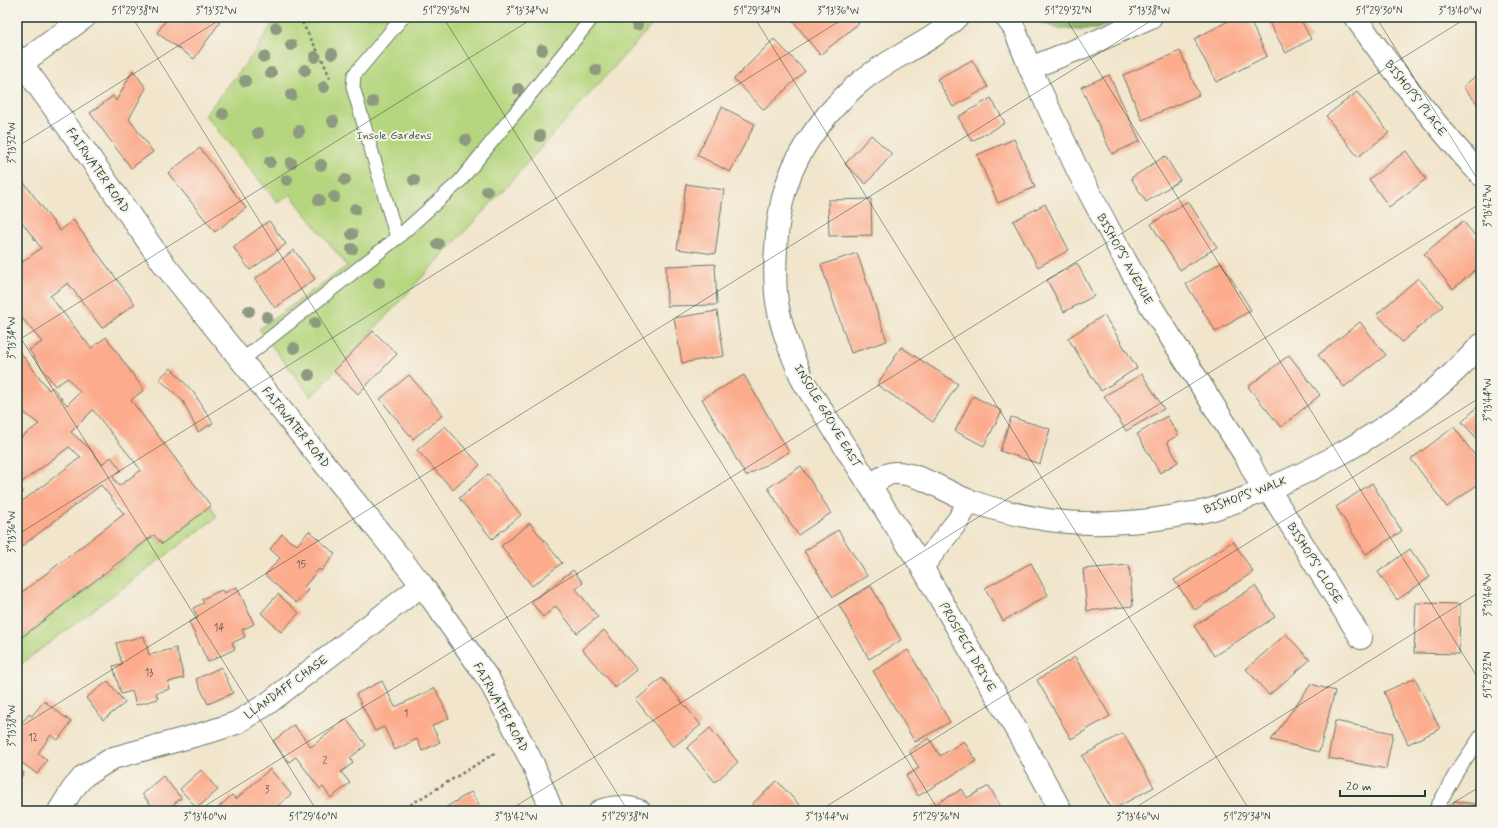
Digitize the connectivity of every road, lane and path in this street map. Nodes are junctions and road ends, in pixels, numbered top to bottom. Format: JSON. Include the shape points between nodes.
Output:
{"nodes":[{"id":1,"x":85,"y":17,"type":"edge"},
{"id":2,"x":403,"y":17,"type":"edge"},
{"id":3,"x":592,"y":17,"type":"edge"},
{"id":4,"x":956,"y":17,"type":"edge"},
{"id":5,"x":1006,"y":17,"type":"edge"},
{"id":6,"x":1151,"y":17,"type":"edge"},
{"id":7,"x":1355,"y":17,"type":"edge"},
{"id":8,"x":20,"y":60,"type":"edge"},
{"id":9,"x":1030,"y":68,"type":"junction"},
{"id":10,"x":1481,"y":175,"type":"edge"},
{"id":11,"x":397,"y":238,"type":"junction"},
{"id":12,"x":1481,"y":346,"type":"edge"},
{"id":13,"x":242,"y":360,"type":"junction"},
{"id":14,"x":870,"y":485,"type":"junction"},
{"id":15,"x":1266,"y":489,"type":"junction"},
{"id":16,"x":969,"y":501,"type":"junction"},
{"id":17,"x":922,"y":567,"type":"junction"},
{"id":18,"x":422,"y":585,"type":"junction"},
{"id":19,"x":1361,"y":638,"type":"dead end"},
{"id":20,"x":1481,"y":736,"type":"edge"},
{"id":21,"x":520,"y":739,"type":"junction"},
{"id":22,"x":59,"y":811,"type":"edge"},
{"id":23,"x":400,"y":811,"type":"edge"},
{"id":24,"x":552,"y":811,"type":"edge"},
{"id":25,"x":600,"y":811,"type":"edge"},
{"id":26,"x":640,"y":811,"type":"edge"},
{"id":27,"x":1061,"y":811,"type":"edge"},
{"id":28,"x":1435,"y":811,"type":"edge"}],
"edges":[{"from":1,"to":8,"type":"street"},
{"from":2,"to":11,"type":"lane","via":[[354,75],[353,87]]},
{"from":3,"to":11,"type":"lane","via":[[460,181]]},
{"from":4,"to":14,"type":"street","name":"INSOLE GROVE EAST","via":[[937,33],[869,75],[840,101],[803,149],[792,170],[781,204],[777,232],[776,295],[790,351],[803,380]]},
{"from":5,"to":9,"type":"street","name":"BISHOPS' AVENUE","via":[[1014,28]]},
{"from":6,"to":9,"type":"street"},
{"from":7,"to":10,"type":"street","name":"BISHOPS' PLACE","via":[[1425,110]]},
{"from":8,"to":13,"type":"street","name":"FAIRWATER ROAD","via":[[163,263]]},
{"from":9,"to":15,"type":"street","name":"BISHOPS' AVENUE","via":[[1085,184],[1132,273]]},
{"from":11,"to":13,"type":"lane"},
{"from":12,"to":15,"type":"street","name":"BISHOPS' WALK","via":[[1434,390],[1378,431],[1317,465]]},
{"from":13,"to":18,"type":"street","name":"FAIRWATER ROAD"},
{"from":14,"to":16,"type":"street","name":"BISHOPS' WALK","via":[[893,472],[925,480]]},
{"from":14,"to":17,"type":"street","name":"PROSPECT DRIVE"},
{"from":15,"to":16,"type":"street","name":"BISHOPS' WALK","via":[[1212,509],[1173,517],[1126,522],[1049,520]]},
{"from":15,"to":19,"type":"street","name":"BISHOPS' CLOSE","via":[[1276,500]]},
{"from":16,"to":17,"type":"street","via":[[959,519]]},
{"from":17,"to":27,"type":"street","name":"PROSPECT DRIVE"},
{"from":18,"to":21,"type":"street","name":"FAIRWATER ROAD","via":[[489,680]]},
{"from":18,"to":22,"type":"street","name":"LLANDAFF CHASE","via":[[267,704],[236,723],[113,758],[84,776]]},
{"from":20,"to":28,"type":"lane"},
{"from":21,"to":23,"type":"path"},
{"from":21,"to":24,"type":"street","name":"FAIRWATER ROAD"},
{"from":25,"to":26,"type":"street","via":[[618,807]]}]}
